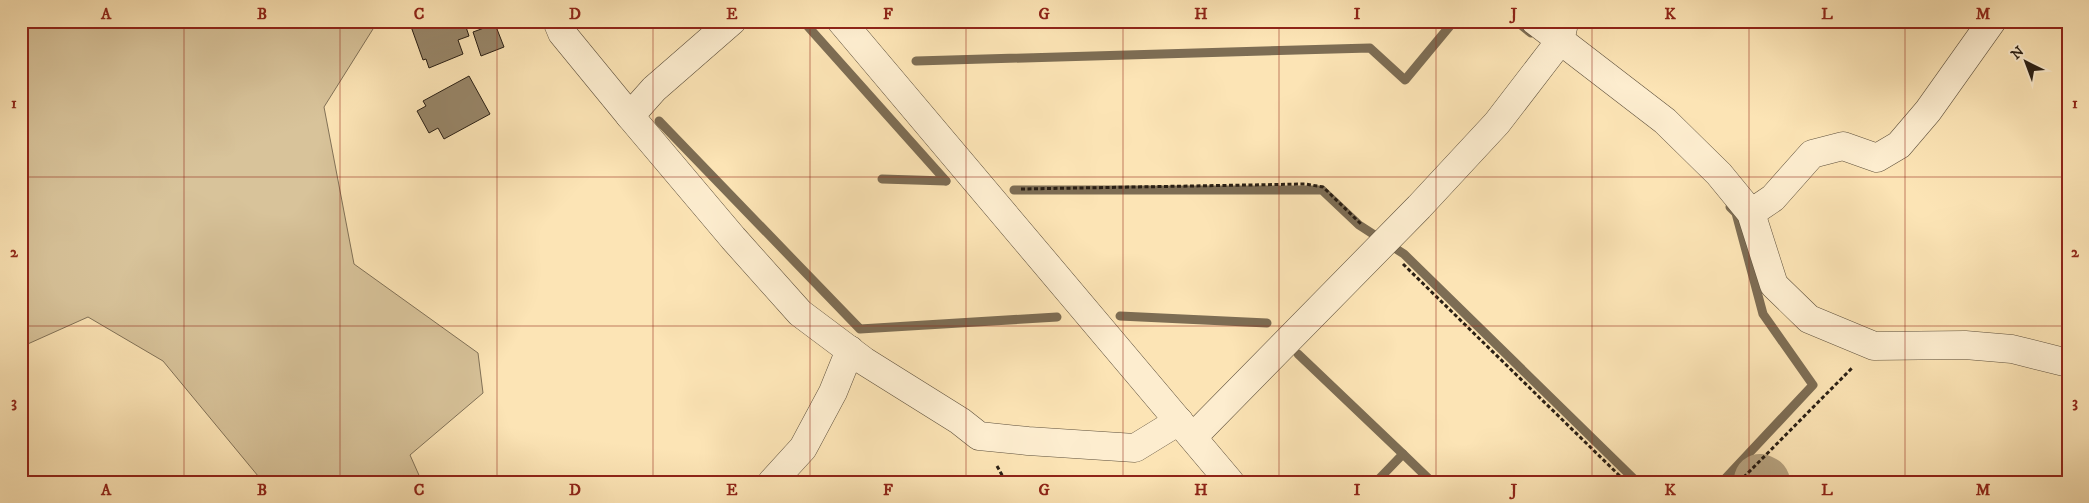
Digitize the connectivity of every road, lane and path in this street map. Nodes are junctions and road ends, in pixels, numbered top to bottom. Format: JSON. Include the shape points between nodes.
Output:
{"nodes":[{"id":1,"x":557,"y":21,"type":"edge"},
{"id":2,"x":732,"y":21,"type":"edge"},
{"id":3,"x":841,"y":21,"type":"edge"},
{"id":4,"x":1535,"y":21,"type":"edge"},
{"id":5,"x":1992,"y":21,"type":"edge"},
{"id":6,"x":1562,"y":31,"type":"edge"},
{"id":7,"x":630,"y":116,"type":"junction"},
{"id":8,"x":1751,"y":213,"type":"junction"},
{"id":9,"x":1874,"y":346,"type":"junction"},
{"id":10,"x":850,"y":350,"type":"junction"},
{"id":11,"x":2068,"y":363,"type":"edge"},
{"id":12,"x":1186,"y":429,"type":"junction"},
{"id":13,"x":772,"y":482,"type":"edge"},
{"id":14,"x":1230,"y":482,"type":"edge"},
{"id":15,"x":1739,"y":482,"type":"edge"}],
"edges":[{"from":1,"to":7,"type":"street","via":[[562,33]]},
{"from":2,"to":7,"type":"street","via":[[654,89]]},
{"from":3,"to":12,"type":"street"},
{"from":4,"to":6,"type":"street"},
{"from":5,"to":8,"type":"street","via":[[1928,111],[1899,145],[1877,158],[1843,146],[1812,154],[1773,198]]},
{"from":6,"to":8,"type":"street","via":[[1665,121],[1719,174]]},
{"from":6,"to":12,"type":"street","via":[[1490,130],[1419,207]]},
{"from":7,"to":10,"type":"street","via":[[800,313]]},
{"from":8,"to":9,"type":"street","via":[[1774,285],[1810,320]]},
{"from":9,"to":11,"type":"street","via":[[1965,345],[2012,349]]},
{"from":9,"to":15,"type":"path"},
{"from":10,"to":12,"type":"street","via":[[978,436],[1135,448]]},
{"from":10,"to":13,"type":"street","via":[[833,392],[803,448]]},
{"from":12,"to":14,"type":"street"}]}
